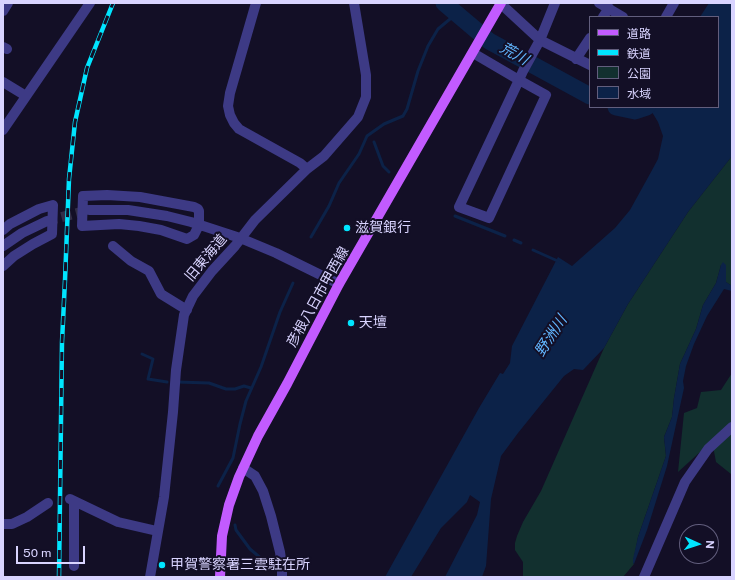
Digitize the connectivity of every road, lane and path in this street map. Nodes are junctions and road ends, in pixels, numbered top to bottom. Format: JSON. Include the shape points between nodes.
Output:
{"nodes":[{"id":1,"x":8,"y":3,"type":"edge"},
{"id":2,"x":90,"y":3,"type":"edge"},
{"id":3,"x":256,"y":3,"type":"edge"},
{"id":4,"x":354,"y":3,"type":"edge"},
{"id":5,"x":501,"y":3,"type":"edge"},
{"id":6,"x":555,"y":3,"type":"edge"},
{"id":7,"x":600,"y":3,"type":"edge"},
{"id":8,"x":674,"y":3,"type":"edge"},
{"id":9,"x":3,"y":11,"type":"edge"},
{"id":10,"x":606,"y":13,"type":"edge"},
{"id":11,"x":619,"y":16,"type":"edge"},
{"id":12,"x":667,"y":16,"type":"edge"},
{"id":13,"x":589,"y":40,"type":"edge"},
{"id":14,"x":539,"y":42,"type":"junction"},
{"id":15,"x":473,"y":53,"type":"junction"},
{"id":16,"x":576,"y":59,"type":"junction"},
{"id":17,"x":589,"y":65,"type":"edge"},
{"id":18,"x":521,"y":76,"type":"junction"},
{"id":19,"x":3,"y":82,"type":"edge"},
{"id":20,"x":26,"y":96,"type":"junction"},
{"id":21,"x":3,"y":130,"type":"edge"},
{"id":22,"x":307,"y":169,"type":"junction"},
{"id":23,"x":88,"y":210,"type":"tunnel mouth"},
{"id":24,"x":47,"y":221,"type":"tunnel mouth"},
{"id":25,"x":5,"y":224,"type":"edge"},
{"id":26,"x":199,"y":225,"type":"junction"},
{"id":27,"x":240,"y":238,"type":"junction"},
{"id":28,"x":3,"y":246,"type":"edge"},
{"id":29,"x":113,"y":246,"type":"dead end"},
{"id":30,"x":3,"y":266,"type":"edge"},
{"id":31,"x":339,"y":284,"type":"junction"},
{"id":32,"x":187,"y":310,"type":"junction"},
{"id":33,"x":732,"y":427,"type":"edge"},
{"id":34,"x":243,"y":468,"type":"junction"},
{"id":35,"x":48,"y":502,"type":"dead end"},
{"id":36,"x":3,"y":524,"type":"edge"},
{"id":37,"x":157,"y":531,"type":"junction"},
{"id":38,"x":74,"y":566,"type":"dead end"},
{"id":39,"x":150,"y":577,"type":"edge"},
{"id":40,"x":220,"y":577,"type":"edge"},
{"id":41,"x":282,"y":577,"type":"edge"},
{"id":42,"x":644,"y":577,"type":"edge"}],
"edges":[{"from":1,"to":9,"type":"street"},
{"from":2,"to":20,"type":"street"},
{"from":3,"to":22,"type":"street","via":[[230,93],[230,115],[239,129]]},
{"from":4,"to":22,"type":"street","name":"旧東海道","via":[[366,75],[366,97],[358,117],[324,156]]},
{"from":5,"to":14,"type":"street"},
{"from":5,"to":15,"type":"main road","name":"彦根八日市甲西線"},
{"from":6,"to":14,"type":"street"},
{"from":7,"to":10,"type":"street"},
{"from":8,"to":12,"type":"street"},
{"from":10,"to":11,"type":"street"},
{"from":13,"to":16,"type":"street"},
{"from":14,"to":16,"type":"street"},
{"from":14,"to":18,"type":"street"},
{"from":15,"to":18,"type":"street"},
{"from":15,"to":31,"type":"main road","name":"彦根八日市甲西線"},
{"from":16,"to":17,"type":"street"},
{"from":18,"to":18,"type":"street","via":[[459,207],[489,218],[546,94]]},
{"from":19,"to":20,"type":"street"},
{"from":20,"to":21,"type":"street"},
{"from":22,"to":27,"type":"street","name":"旧東海道"},
{"from":23,"to":26,"type":"street","via":[[140,212]]},
{"from":24,"to":28,"type":"street"},
{"from":25,"to":30,"type":"street","via":[[53,205],[52,234],[14,256]]},
{"from":26,"to":26,"type":"street","via":[[194,234],[187,239],[139,226],[82,226],[83,196],[140,197],[194,207],[199,211]]},
{"from":26,"to":27,"type":"street"},
{"from":27,"to":31,"type":"street"},
{"from":27,"to":32,"type":"street","name":"旧東海道","via":[[193,296]]},
{"from":29,"to":32,"type":"street","via":[[131,261],[149,271],[161,294]]},
{"from":31,"to":34,"type":"main road","name":"彦根八日市甲西線"},
{"from":32,"to":37,"type":"street","name":"旧東海道","via":[[176,370],[164,497]]},
{"from":33,"to":42,"type":"street","via":[[708,449],[685,482]]},
{"from":34,"to":40,"type":"main road","name":"彦根八日市甲西線","via":[[225,519]]},
{"from":34,"to":41,"type":"street","via":[[255,476],[264,492],[280,552]]},
{"from":35,"to":36,"type":"street","via":[[27,517],[12,524]]},
{"from":37,"to":38,"type":"street","via":[[118,522],[72,500]]},
{"from":37,"to":39,"type":"street","name":"旧東海道"}]}
